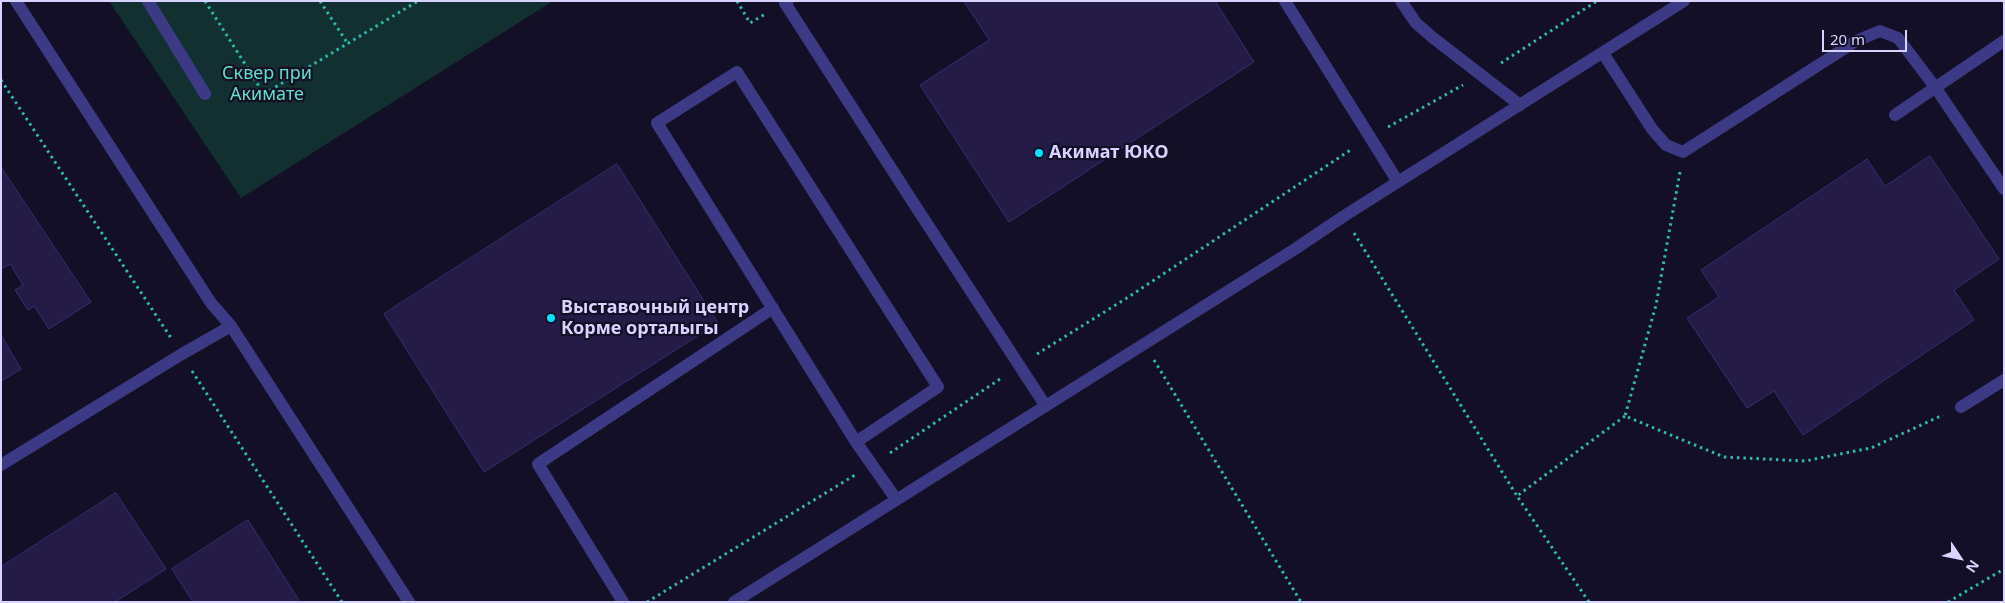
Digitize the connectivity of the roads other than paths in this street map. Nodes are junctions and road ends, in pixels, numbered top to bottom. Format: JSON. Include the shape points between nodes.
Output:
{"nodes":[{"id":1,"x":16,"y":1,"type":"edge"},
{"id":2,"x":148,"y":1,"type":"edge"},
{"id":3,"x":1285,"y":1,"type":"edge"},
{"id":4,"x":1401,"y":1,"type":"edge"},
{"id":5,"x":1684,"y":1,"type":"edge"},
{"id":6,"x":787,"y":2,"type":"edge"},
{"id":7,"x":2004,"y":41,"type":"edge"},
{"id":8,"x":1603,"y":53,"type":"junction"},
{"id":9,"x":1936,"y":87,"type":"junction"},
{"id":10,"x":205,"y":94,"type":"dead end"},
{"id":11,"x":1520,"y":105,"type":"junction"},
{"id":12,"x":1894,"y":115,"type":"dead end"},
{"id":13,"x":1398,"y":182,"type":"junction"},
{"id":14,"x":2004,"y":189,"type":"edge"},
{"id":15,"x":773,"y":308,"type":"junction"},
{"id":16,"x":231,"y":326,"type":"junction"},
{"id":17,"x":2004,"y":380,"type":"edge"},
{"id":18,"x":1045,"y":404,"type":"junction"},
{"id":19,"x":1961,"y":408,"type":"road end"},
{"id":20,"x":856,"y":442,"type":"junction"},
{"id":21,"x":1,"y":464,"type":"edge"},
{"id":22,"x":896,"y":499,"type":"junction"},
{"id":23,"x":409,"y":602,"type":"edge"},
{"id":24,"x":623,"y":602,"type":"edge"},
{"id":25,"x":734,"y":602,"type":"edge"}],
"edges":[{"from":1,"to":16,"type":"street","via":[[211,303]]},
{"from":2,"to":10,"type":"street"},
{"from":3,"to":13,"type":"street"},
{"from":4,"to":11,"type":"street","via":[[1416,23],[1432,38]]},
{"from":5,"to":8,"type":"street"},
{"from":6,"to":18,"type":"street"},
{"from":7,"to":9,"type":"street"},
{"from":8,"to":9,"type":"street","via":[[1652,129],[1666,145],[1683,152],[1856,41],[1880,31],[1898,38]]},
{"from":8,"to":11,"type":"street"},
{"from":9,"to":12,"type":"street"},
{"from":9,"to":14,"type":"street"},
{"from":11,"to":13,"type":"street"},
{"from":13,"to":18,"type":"street"},
{"from":15,"to":20,"type":"street"},
{"from":15,"to":20,"type":"street","via":[[657,123],[737,72],[938,387]]},
{"from":15,"to":24,"type":"street","via":[[538,464]]},
{"from":16,"to":21,"type":"street"},
{"from":16,"to":23,"type":"street"},
{"from":17,"to":19,"type":"street"},
{"from":18,"to":22,"type":"street"},
{"from":20,"to":22,"type":"street"},
{"from":22,"to":25,"type":"street"}]}
